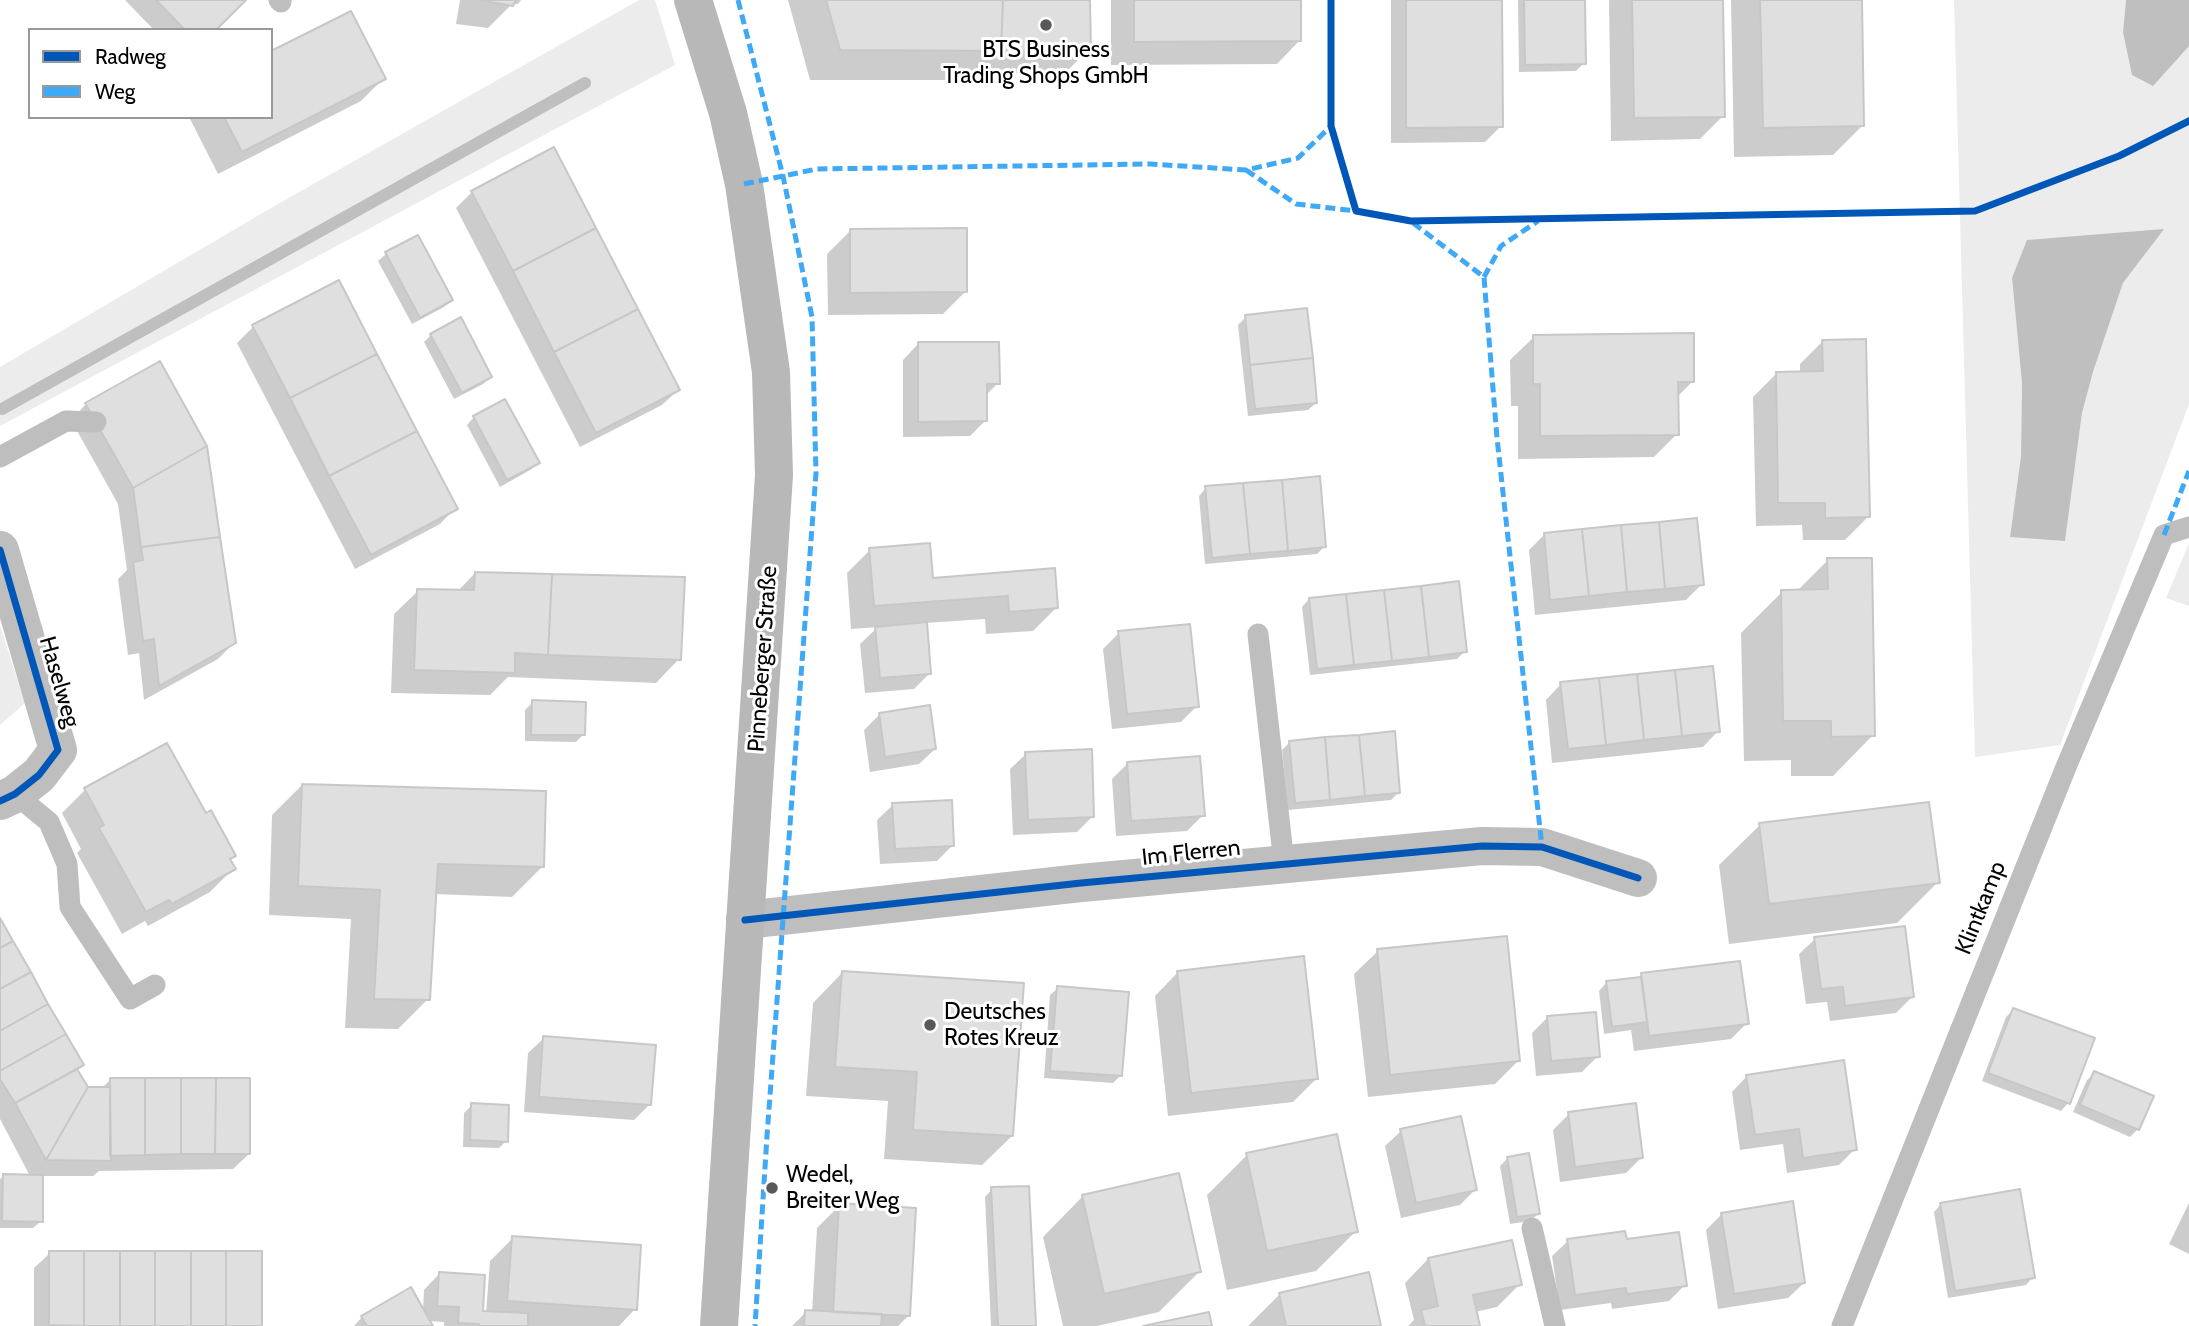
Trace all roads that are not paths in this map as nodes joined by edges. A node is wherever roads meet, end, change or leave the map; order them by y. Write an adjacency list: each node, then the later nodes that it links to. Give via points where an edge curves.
1 (693, 0): 10 (main road, Pinneberger Straße, via 728,113 744,184 771,372 774,475)
2 (96, 422): 3 (lane, via 66,421)
3 (0, 457)
4 (2189, 527): 15 (lane, Klintkamp, via 2164,535)
5 (0, 550): 7 (street, Haselweg, via 58,750 38,775)
6 (1258, 634): 8 (lane)
7 (7, 797): 11 (lane, via 48,822 67,864 70,907 130,999)
8 (1283, 863): 9 (street, Im Flerren, via 1482,846 1542,847); 10 (street, Im Flerren)
9 (1638, 878)
10 (745, 920): 13 (main road, Pinneberger Straße)
11 (155, 985)
12 (1532, 1228): 14 (lane)
13 (719, 1326)
14 (1555, 1326)
15 (1842, 1326)

